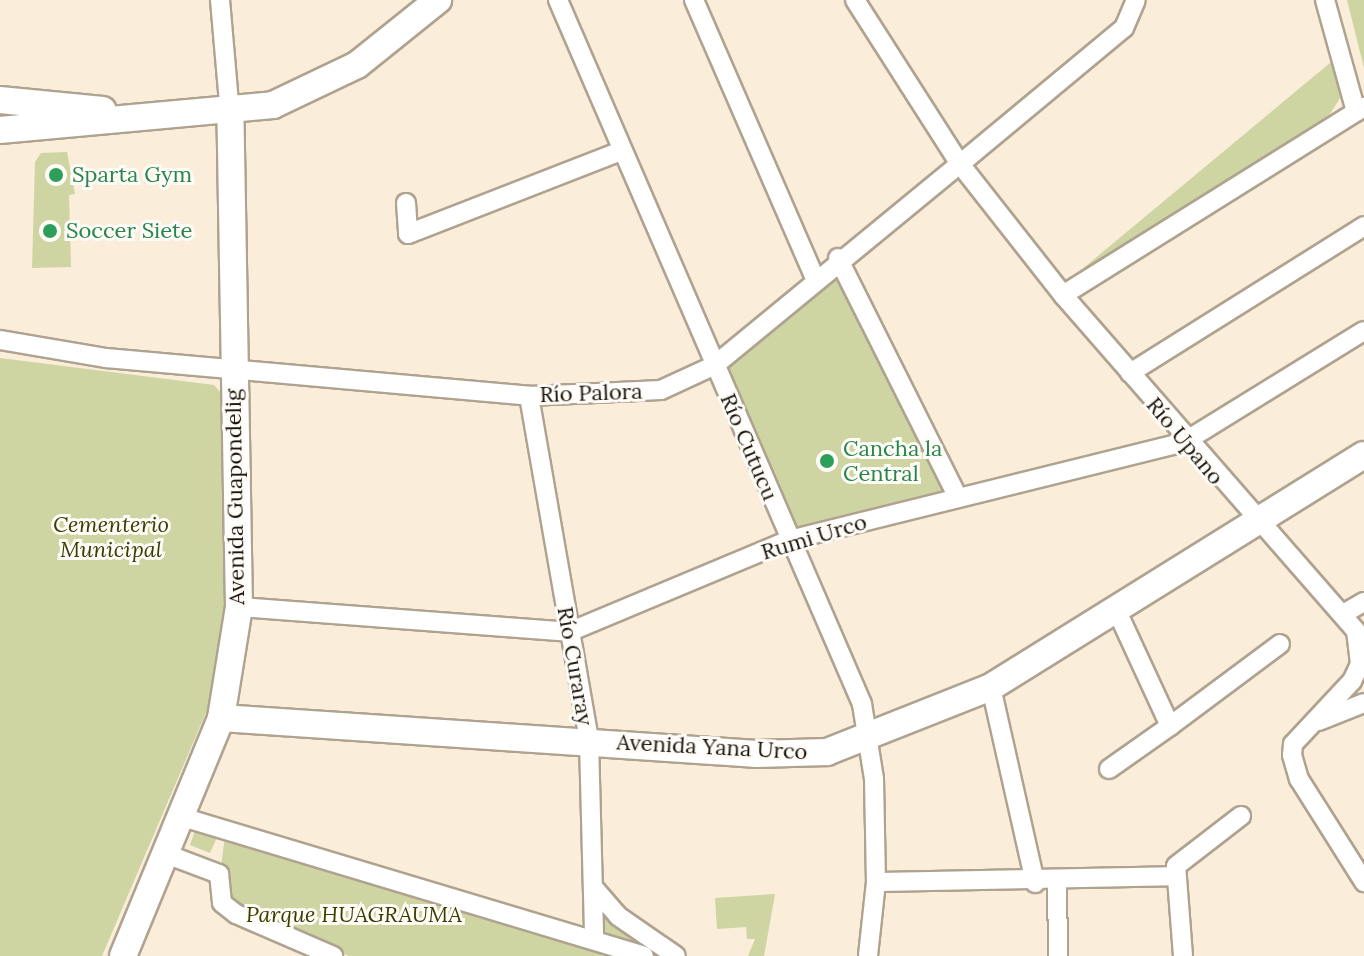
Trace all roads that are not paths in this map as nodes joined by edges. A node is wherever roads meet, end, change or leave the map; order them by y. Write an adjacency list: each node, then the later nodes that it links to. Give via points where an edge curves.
1 (220, 0): 10 (street)
2 (438, 0): 10 (street, via 332,79)
3 (558, 0): 13 (street, Río Cutucu)
4 (694, 0): 18 (street)
5 (855, 0): 14 (street, Río Upano)
6 (1136, 0): 14 (street, Río Palora, via 1124,28)
7 (1325, 0): 9 (street)
8 (0, 100): 11 (street)
9 (1360, 110): 19 (street)
10 (230, 114): 11 (street); 23 (street, Avenida Guapondelig)
11 (186, 117): 12 (street)
12 (0, 130)
13 (621, 151): 15 (street, via 408,234); 22 (street, Río Cutucu)
14 (960, 164): 17 (street, Río Palora); 19 (street, Río Upano)
15 (406, 203)
16 (1364, 226): 24 (street)
17 (838, 258): 18 (street, Río Palora); 28 (street)
18 (815, 278): 22 (street, Río Palora)
19 (1063, 295): 24 (street, Río Upano)
20 (1364, 331): 26 (street, Rumi Urco)
21 (0, 340): 23 (street, Río Palora)
22 (715, 365): 25 (street, Río Palora, via 661,390); 30 (street, Río Cutucu)
23 (233, 369): 25 (street, Río Palora); 32 (street, Avenida Guapondelig)
24 (1130, 373): 26 (street, Río Upano)
25 (529, 396): 35 (street, Río Curaray)
26 (1184, 442): 28 (street, Rumi Urco); 29 (street, Río Upano)
27 (1364, 455): 29 (street, Avenida Yana Urco)
28 (958, 498): 30 (street, Rumi Urco)
29 (1254, 521): 33 (street, Avenida Yana Urco); 34 (street, Río Upano)
30 (789, 540): 35 (street, Rumi Urco); 42 (street, Río Cutucu)
31 (1364, 602): 34 (street)
32 (239, 607): 35 (street, Rumi Urco); 39 (street, Avenida Guapondelig)
33 (1116, 609): 37 (street, Avenida Yana Urco); 41 (street)
34 (1343, 614): 40 (street, Río Upano, via 1356,631 1360,664)
35 (569, 632): 43 (street, Río Curaray)
36 (1280, 644): 41 (street)
37 (991, 687): 42 (street, Avenida Yana Urco); 54 (street)
38 (1364, 703): 40 (street)
39 (221, 718): 43 (street, Avenida Yana Urco); 46 (street, Avenida Guapondelig)
40 (1312, 724): 53 (street, Río Upano, via 1293,744 1294,767)
41 (1170, 726): 44 (street)
42 (873, 739): 43 (street, Avenida Yana Urco, via 827,752 757,754); 51 (street, Río Cutucu)
43 (589, 741): 55 (street, Río Curaray)
44 (1109, 769)
45 (1241, 816): 50 (street, via 1181,858)
46 (182, 817): 47 (street); 48 (street, Avenida Guapondelig)
47 (214, 832): 49 (street); 56 (street)
48 (166, 854): 49 (street); 57 (street, Avenida Guapondelig)
49 (201, 864): 58 (street, via 219,874 222,903 236,914)
50 (1175, 876): 52 (street); 63 (street)
51 (876, 882): 54 (street); 61 (street, Río Cutucu)
52 (1057, 882): 54 (street); 62 (street)
53 (1364, 882)
54 (1035, 883)
55 (593, 887): 56 (street, Río Curaray); 60 (street, via 618,916)
56 (594, 938): 59 (street)
57 (123, 956)
58 (333, 956)
59 (644, 956)
60 (676, 956)
61 (868, 956)
62 (1058, 956)
63 (1183, 956)

